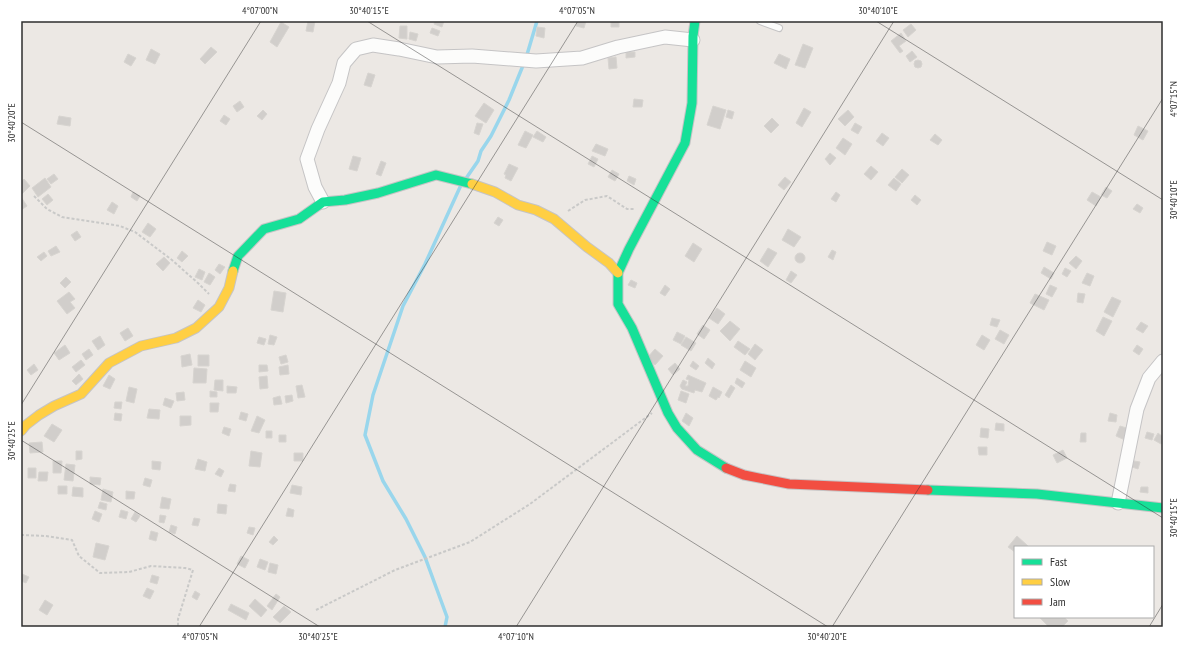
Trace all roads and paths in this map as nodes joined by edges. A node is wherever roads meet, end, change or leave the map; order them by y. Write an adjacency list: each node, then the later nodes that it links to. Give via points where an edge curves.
1 (695, 21): 4 (street)
2 (760, 21): 3 (lane)
3 (779, 28)
4 (693, 40): 6 (street, via 665,38 618,46 582,58 536,61 472,56 437,57 373,45 356,49 344,63 339,83 307,159 315,187); 7 (street, via 692,103 685,143)
5 (34, 196): 10 (path, via 47,209 62,218 120,226 135,232 172,260 209,294)
6 (323, 202): 8 (street, via 378,193 436,175 495,192 518,205); 10 (street, via 299,219 264,229 238,256)
7 (651, 209): 8 (path, via 627,209 607,196 585,200); 9 (street)
8 (554, 219): 9 (street)
9 (618, 273): 12 (street, via 618,304 632,328)
10 (223, 300): 13 (street, via 196,328 176,338 141,346 109,362 81,394 44,412)
11 (1163, 361): 14 (street, via 1149,378 1137,409)
12 (665, 404): 14 (street, via 677,428 697,450 721,466 744,475 789,484 1037,494); 17 (path, via 530,504 470,542 395,570)
13 (21, 431)
14 (1118, 503): 15 (street)
15 (1163, 508)
16 (21, 535): 18 (path, via 72,540 79,556 100,573 129,572 151,566 193,570 178,619)
17 (316, 610)
18 (178, 627)

